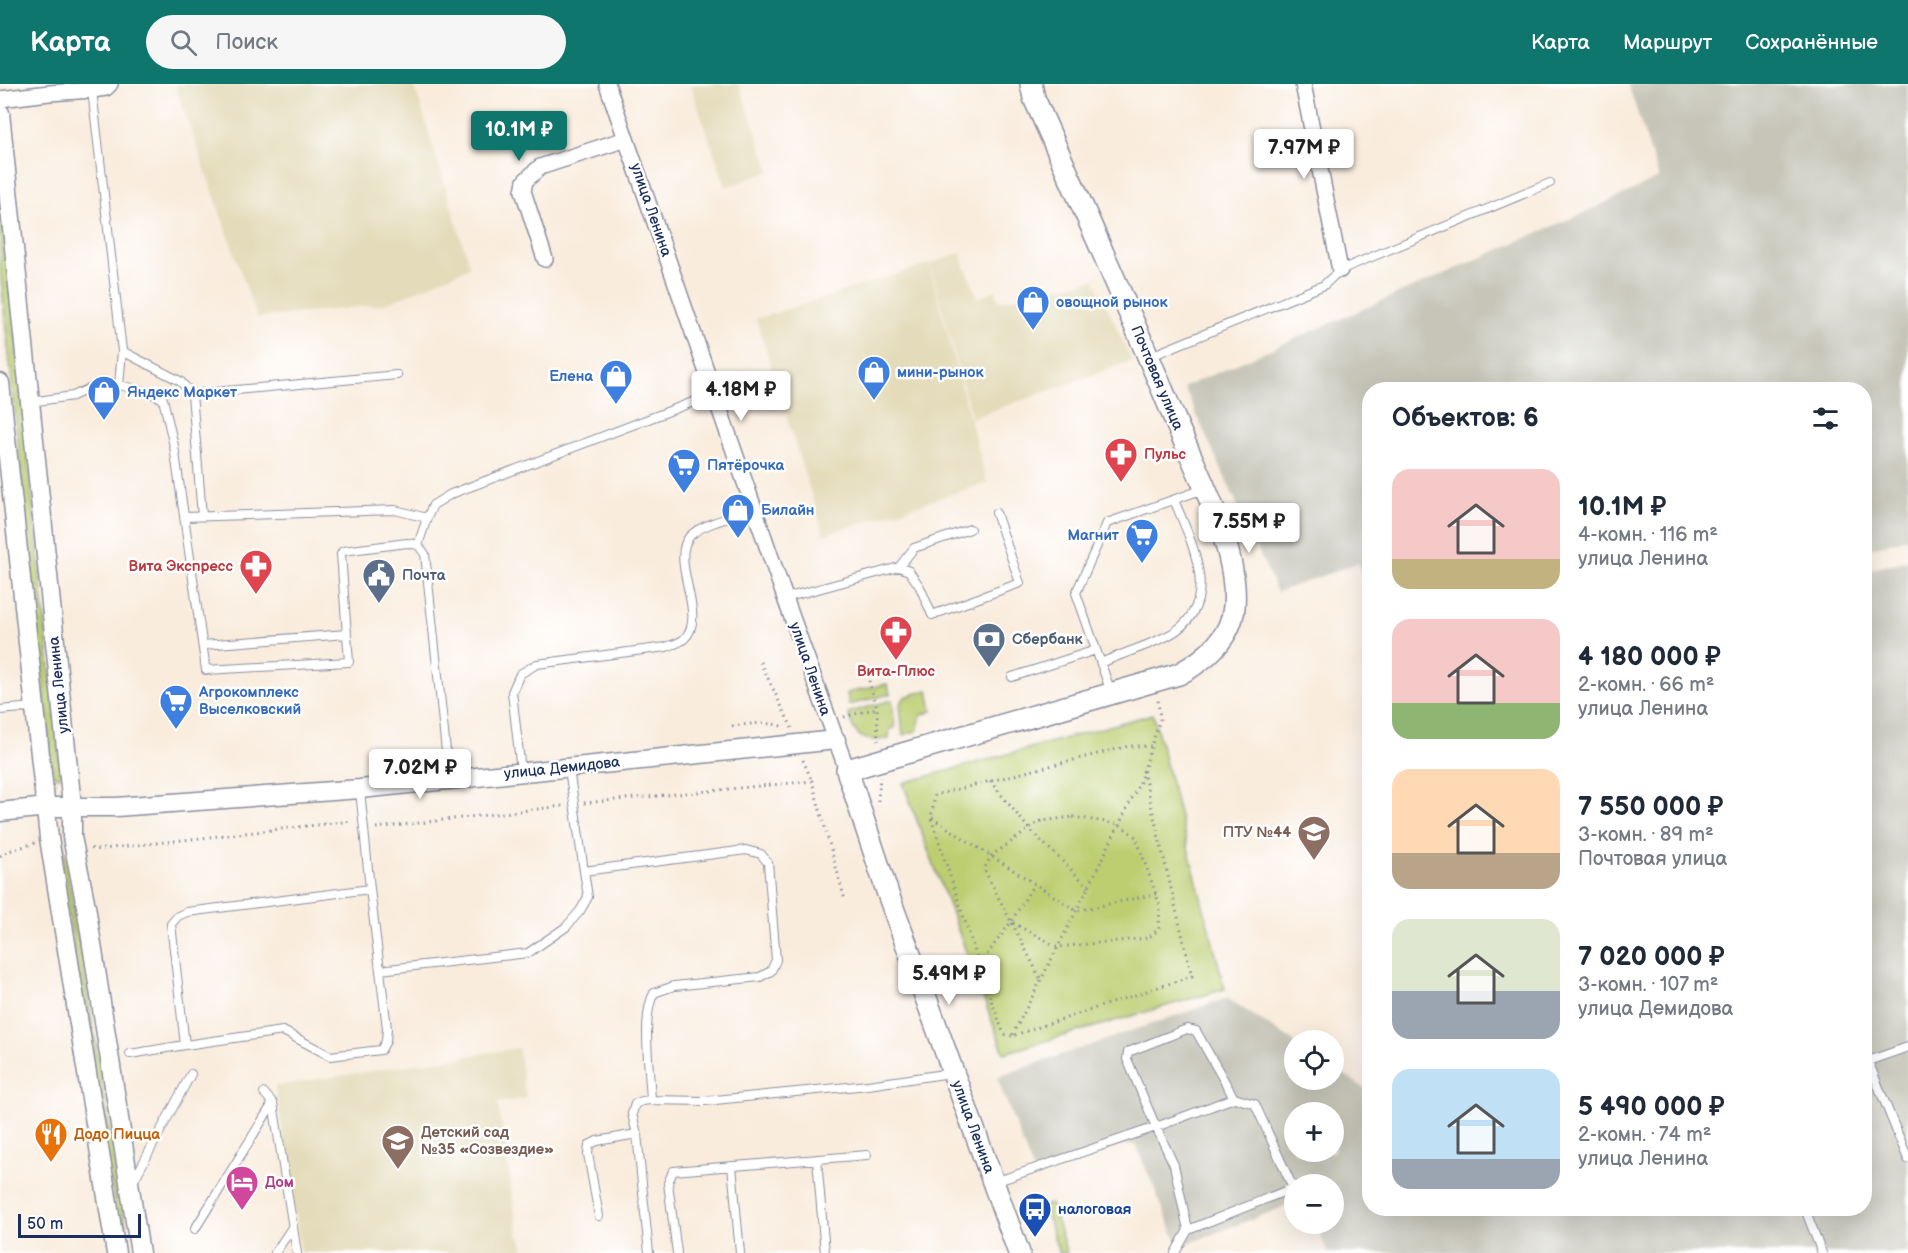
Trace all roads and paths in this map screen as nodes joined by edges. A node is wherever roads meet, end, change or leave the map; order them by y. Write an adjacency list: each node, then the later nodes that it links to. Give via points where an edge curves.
1 (110, 84): 5 (street)
2 (607, 84): 8 (street, улица Ленина)
3 (1031, 84): 13 (main road, Почтовая улица)
4 (1303, 84): 11 (street)
5 (92, 90): 6 (street); 12 (lane)
6 (0, 99)
7 (0, 113): 19 (street, улица Ленина)
8 (626, 139): 10 (street, via 540,167 525,180 523,190); 18 (street, улица Ленина)
9 (1550, 183): 11 (lane)
10 (545, 259)
11 (1340, 270): 13 (lane, via 1324,285)
12 (122, 351): 16 (lane); 17 (lane, via 180,381)
13 (1149, 357): 20 (main road, Почтовая улица)
14 (397, 375): 17 (lane)
15 (0, 383): 40 (street, улица Ленина)
16 (118, 385): 19 (lane); 24 (lane, via 163,399)
17 (192, 394): 25 (lane)
18 (714, 394): 22 (street, улица Ленина); 26 (lane, via 451,494 434,505)
19 (30, 402): 58 (street, улица Ленина)
20 (1204, 489): 21 (lane); 38 (main road, Почтовая улица, via 1232,567 1234,610 1222,640 1208,654 1179,674)
21 (1174, 500): 33 (lane, via 1107,523 1076,593); 35 (lane, via 1199,565 1197,605 1187,621 1169,634)
22 (754, 510): 30 (street, улица Ленина); 51 (lane, via 688,537 683,553 693,625 683,640 666,647 537,664 520,674 512,692)
23 (996, 513): 29 (lane, via 1020,583 932,615 909,571)
24 (185, 516): 25 (lane); 32 (lane)
25 (202, 516): 26 (lane, via 395,510)
26 (427, 518): 28 (lane)
27 (970, 529): 29 (lane, via 914,548)
28 (418, 545): 31 (lane, via 343,551); 53 (lane, via 425,554)
29 (899, 567): 30 (lane)
30 (785, 598): 43 (street, улица Ленина)
31 (347, 634): 32 (lane); 32 (lane, via 349,662 206,670)
32 (203, 645)
33 (1096, 650): 35 (lane); 37 (lane)
34 (760, 662): 45 (path)
35 (1101, 663): 39 (lane)
36 (867, 675): 41 (path)
37 (1012, 677)
38 (1155, 680): 39 (main road, Почтовая улица); 47 (path, via 1160,719)
39 (1112, 694): 48 (main road, Почтовая улица)
40 (36, 707): 42 (lane); 59 (street, улица Ленина)
41 (877, 708): 43 (path); 48 (path)
42 (0, 710)
43 (828, 720): 45 (path); 46 (street, улица Ленина)
44 (732, 726): 45 (path, via 776,724)
45 (795, 737): 46 (street, улица Демидова); 49 (street, улица Демидова); 54 (path)
46 (836, 741): 50 (street, улица Ленина)
47 (1152, 746): 52 (path); 55 (path, via 1130,746)
48 (879, 762): 50 (main road, Почтовая улица); 60 (path)
49 (568, 766): 51 (street, улица Демидова); 57 (lane)
50 (847, 770): 89 (main road, улица Ленина)
51 (521, 771): 53 (street, улица Демидова)
52 (1143, 771): 64 (path); 83 (path, via 1192,976)
53 (449, 779): 56 (street, улица Демидова)
54 (812, 781): 57 (path); 76 (path)
55 (990, 781): 62 (path, via 935,795); 66 (path)
56 (360, 789): 58 (street, улица Демидова, via 116,807); 63 (lane)
57 (575, 804): 65 (path); 71 (lane)
58 (72, 806): 59 (street, улица Демидова); 67 (street, улица Ленина)
59 (47, 807): 61 (street, улица Демидова); 68 (street, улица Ленина)
60 (877, 808)
61 (0, 812)
62 (931, 818): 70 (path); 80 (path)
63 (363, 819): 65 (lane); 67 (path, via 94,850)
64 (1119, 824): 66 (path, via 1074,817 1041,821); 73 (path); 75 (path, via 1136,837)
65 (363, 829): 74 (lane)
66 (1029, 829): 70 (path); 73 (path)
67 (72, 837): 104 (street, улица Ленина)
68 (49, 838): 69 (path); 110 (street, улица Ленина)
69 (0, 856)
70 (991, 856): 72 (path); 78 (path, via 984,869)
71 (584, 871): 81 (lane, via 588,897 580,911 566,927 528,952); 93 (lane, via 746,850 761,854 768,863 776,960 771,971 760,977 674,986 654,993 648,1004)
72 (1035, 884): 77 (path); 78 (path)
73 (1089, 887): 77 (path)
74 (369, 890): 81 (lane); 84 (lane, via 178,916 171,924)
75 (1156, 894): 77 (path); 79 (path, via 1159,929 1148,938)
76 (845, 900)
77 (1077, 911): 79 (path)
78 (1011, 922): 79 (path); 80 (path); 82 (path)
79 (1058, 947): 82 (path)
80 (979, 965): 83 (path, via 1004,1034)
81 (380, 970): 84 (lane, via 387,1028 381,1050 330,1056 283,1032)
82 (1041, 980): 83 (path)
83 (1012, 1036)
84 (185, 1046): 86 (lane)
85 (1908, 1047): 87 (lane)
86 (130, 1054)
87 (1872, 1060)
88 (1872, 1071): 101 (lane)
89 (953, 1073): 93 (lane, via 705,1101); 103 (main road, улица Ленина)
90 (191, 1074): 104 (lane)
91 (264, 1093): 94 (lane)
92 (1234, 1098): 96 (lane); 96 (lane, via 1196,1031 1187,1029 1128,1052 1126,1059); 109 (lane, via 1256,1104 1293,1188)
93 (651, 1100): 97 (lane, via 635,1104 632,1114)
94 (273, 1103): 107 (lane); 108 (lane)
95 (60, 1121): 98 (path)
96 (1156, 1127): 103 (lane); 109 (lane, via 1174,1165)
97 (637, 1134): 105 (lane, via 589,1145); 114 (lane)
98 (54, 1144)
99 (867, 1155): 100 (lane)
100 (817, 1159): 102 (lane); 117 (lane)
101 (1908, 1159)
102 (732, 1166): 115 (lane, via 674,1171 668,1183); 116 (lane)
103 (993, 1182): 118 (main road, улица Ленина)
104 (130, 1189): 111 (street, улица Ленина)
105 (599, 1216)
106 (1808, 1216): 120 (lane)
107 (293, 1226): 112 (lane); 113 (lane)
108 (195, 1229)
109 (1188, 1230): 119 (lane)
110 (117, 1253)
111 (140, 1253)
112 (275, 1253)
113 (297, 1253)
114 (648, 1253)
115 (677, 1253)
116 (740, 1253)
117 (825, 1253)
118 (1019, 1253)
119 (1175, 1253)
120 (1822, 1253)

